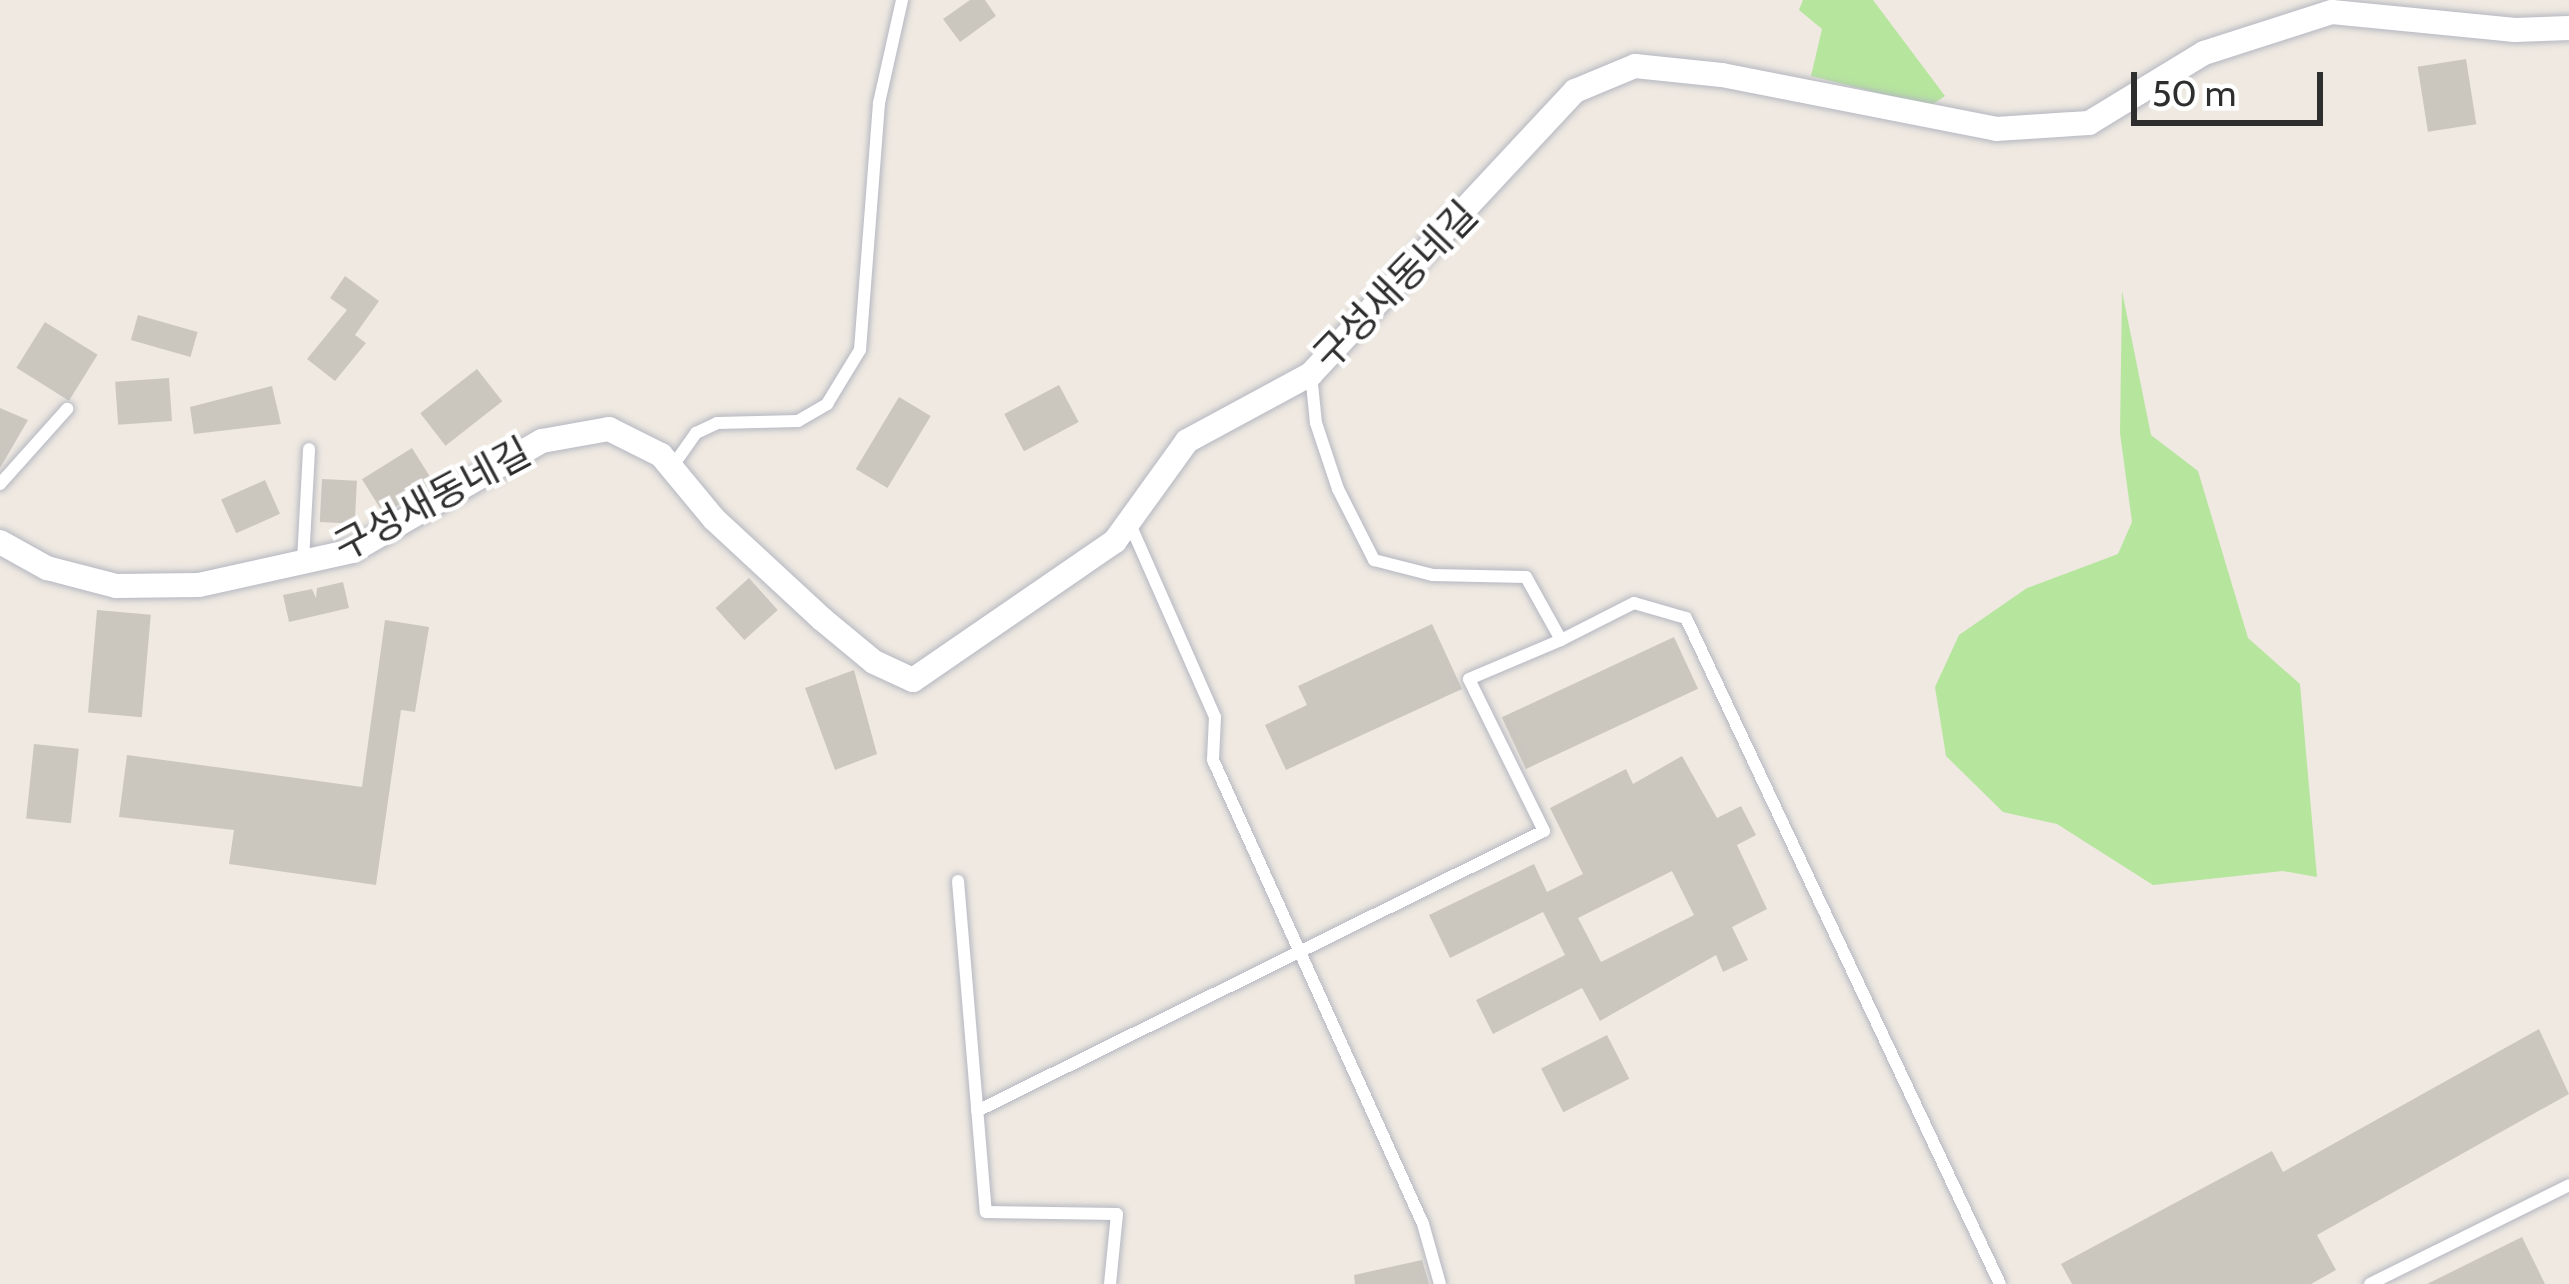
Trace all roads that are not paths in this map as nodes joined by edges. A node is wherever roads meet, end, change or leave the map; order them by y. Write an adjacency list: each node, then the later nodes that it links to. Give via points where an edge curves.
1 (902, 0): 6 (lane, via 879,104 860,350 827,404 798,421 717,423 696,433)
2 (2569, 28): 3 (street, 구성새동네길, via 2332,12 2204,53 2089,123 1996,129 1722,75 1635,66 1574,91)
3 (1311, 374): 8 (street, 구성새동네길, via 1187,441); 11 (lane, via 1337,489 1374,560 1433,575 1526,577)
4 (67, 410): 7 (lane)
5 (309, 449): 10 (lane, 구성새동네길)
6 (671, 467): 8 (street, 구성새동네길, via 822,619 874,662 913,680 1066,581); 10 (street, 구성새동네길, via 609,429 559,436 352,551)
7 (0, 484)
8 (1129, 521): 13 (lane, via 1215,717 1213,760)
9 (5, 551): 10 (street, 구성새동네길, via 116,586 199,585)
10 (303, 562)
11 (1561, 640): 13 (lane, via 1469,679 1544,831); 18 (lane, via 1634,603 1686,618)
12 (958, 881): 14 (lane)
13 (1301, 955): 14 (lane); 17 (lane, via 1423,1224)
14 (977, 1111): 16 (lane, via 986,1212 1117,1214)
15 (2569, 1185): 19 (lane)
16 (1110, 1284)
17 (1440, 1284)
18 (2000, 1284)
19 (2370, 1284)

